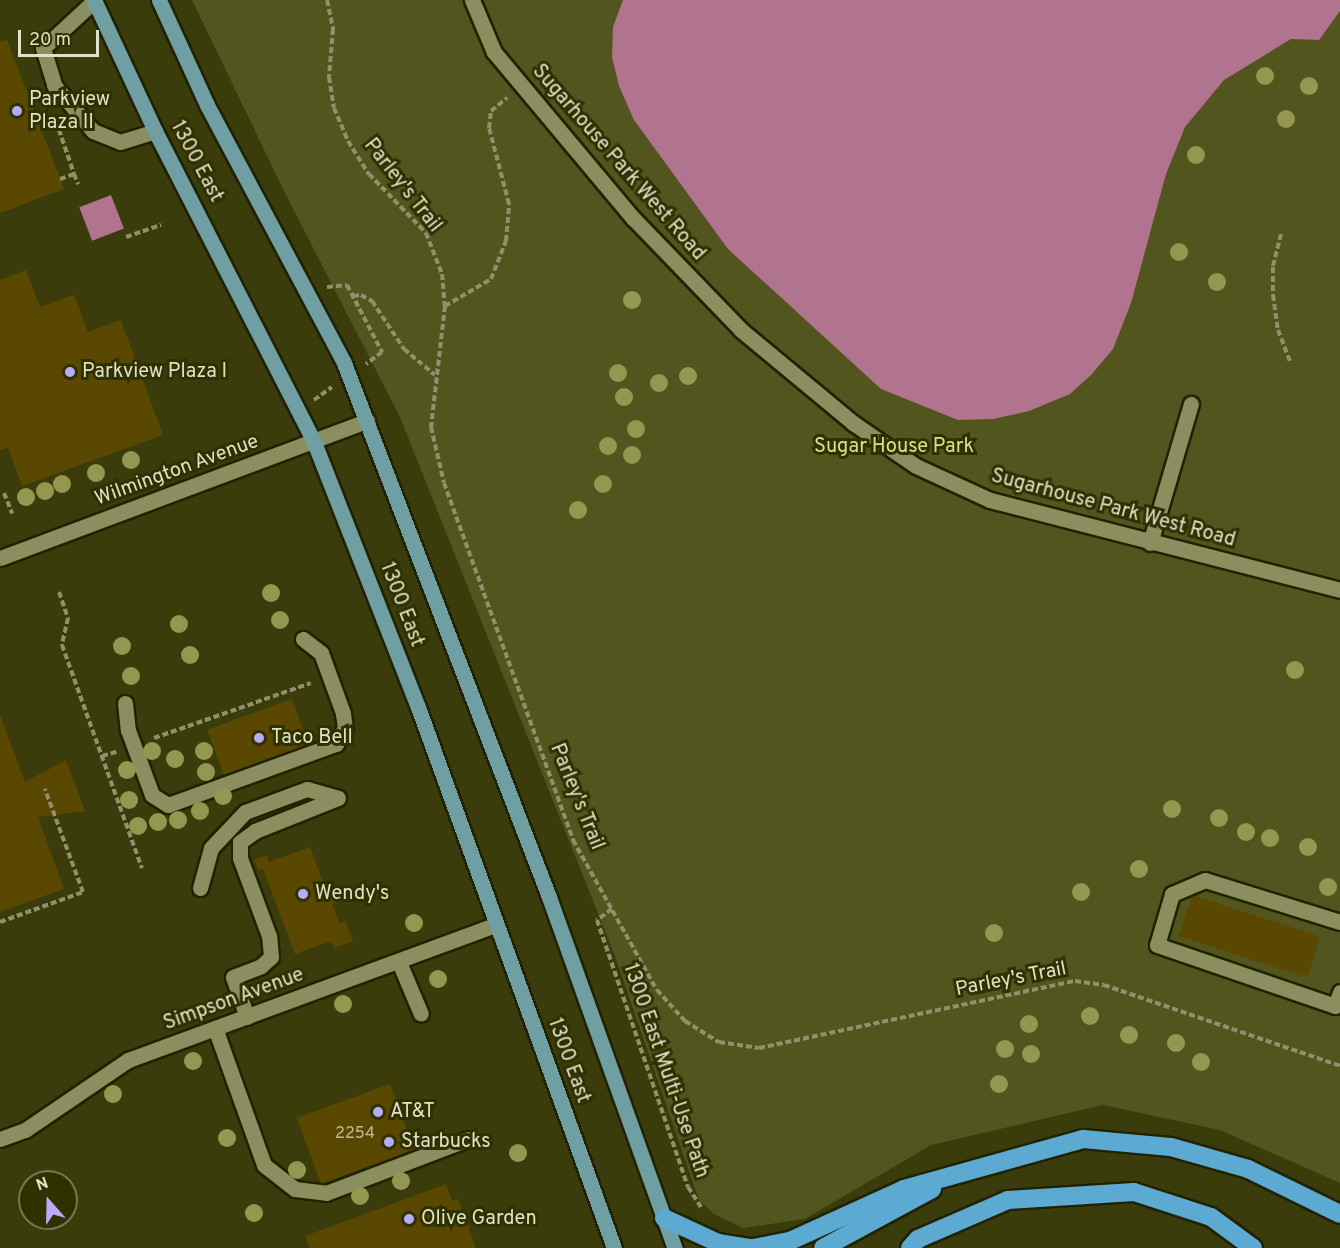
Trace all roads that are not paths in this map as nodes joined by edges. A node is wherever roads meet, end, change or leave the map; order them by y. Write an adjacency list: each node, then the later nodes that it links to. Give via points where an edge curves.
1 (95, 0): 4 (main road, 1300 East); 4 (street, via 43,48 54,85 93,130 120,142)
2 (159, 0): 6 (main road, 1300 East, via 207,105 344,363)
3 (472, 0): 8 (street, Sugarhouse Park West Road, via 494,52 633,218 741,330 853,423 916,466 990,500)
4 (155, 131): 7 (main road, 1300 East)
5 (1191, 404): 8 (street)
6 (367, 421): 7 (street, Wilmington Avenue); 25 (main road, 1300 East, via 549,897)
7 (314, 442): 9 (street, Wilmington Avenue); 15 (main road, 1300 East, via 418,707)
8 (1150, 543): 10 (street, Sugarhouse Park West Road)
9 (0, 558)
10 (1340, 590)
11 (303, 639): 12 (street, via 321,653 345,728 336,744 258,773 168,805 152,795 128,730)
12 (125, 703)
13 (201, 888): 19 (street, via 211,848 245,812 308,789 338,798 255,831 240,842 240,858 269,936 271,957 261,966 233,977)
14 (1340, 922): 17 (street, via 1204,880 1172,894 1157,945 1335,1006)
15 (495, 925): 16 (street, Simpson Avenue); 26 (main road, 1300 East)
16 (399, 962): 18 (street); 19 (street, Simpson Avenue)
17 (1340, 992)
18 (421, 1014)
19 (247, 1017): 20 (street, Simpson Avenue)
20 (215, 1028): 21 (street, via 264,1166 295,1189 326,1193); 22 (street, Simpson Avenue, via 128,1060 25,1130)
21 (468, 1138)
22 (0, 1139)
23 (963, 1173): 24 (highway, via 1083,1138 1171,1147 1248,1169); 28 (highway, via 904,1189 790,1241); 29 (highway)
24 (1340, 1214)
25 (664, 1218): 27 (main road, 1300 East); 28 (highway, via 718,1243)
26 (614, 1248)
27 (675, 1248)
28 (752, 1248)
29 (823, 1248)
30 (910, 1248): 31 (highway, via 918,1239 1008,1200 1134,1192 1211,1217)
31 (1253, 1248)

